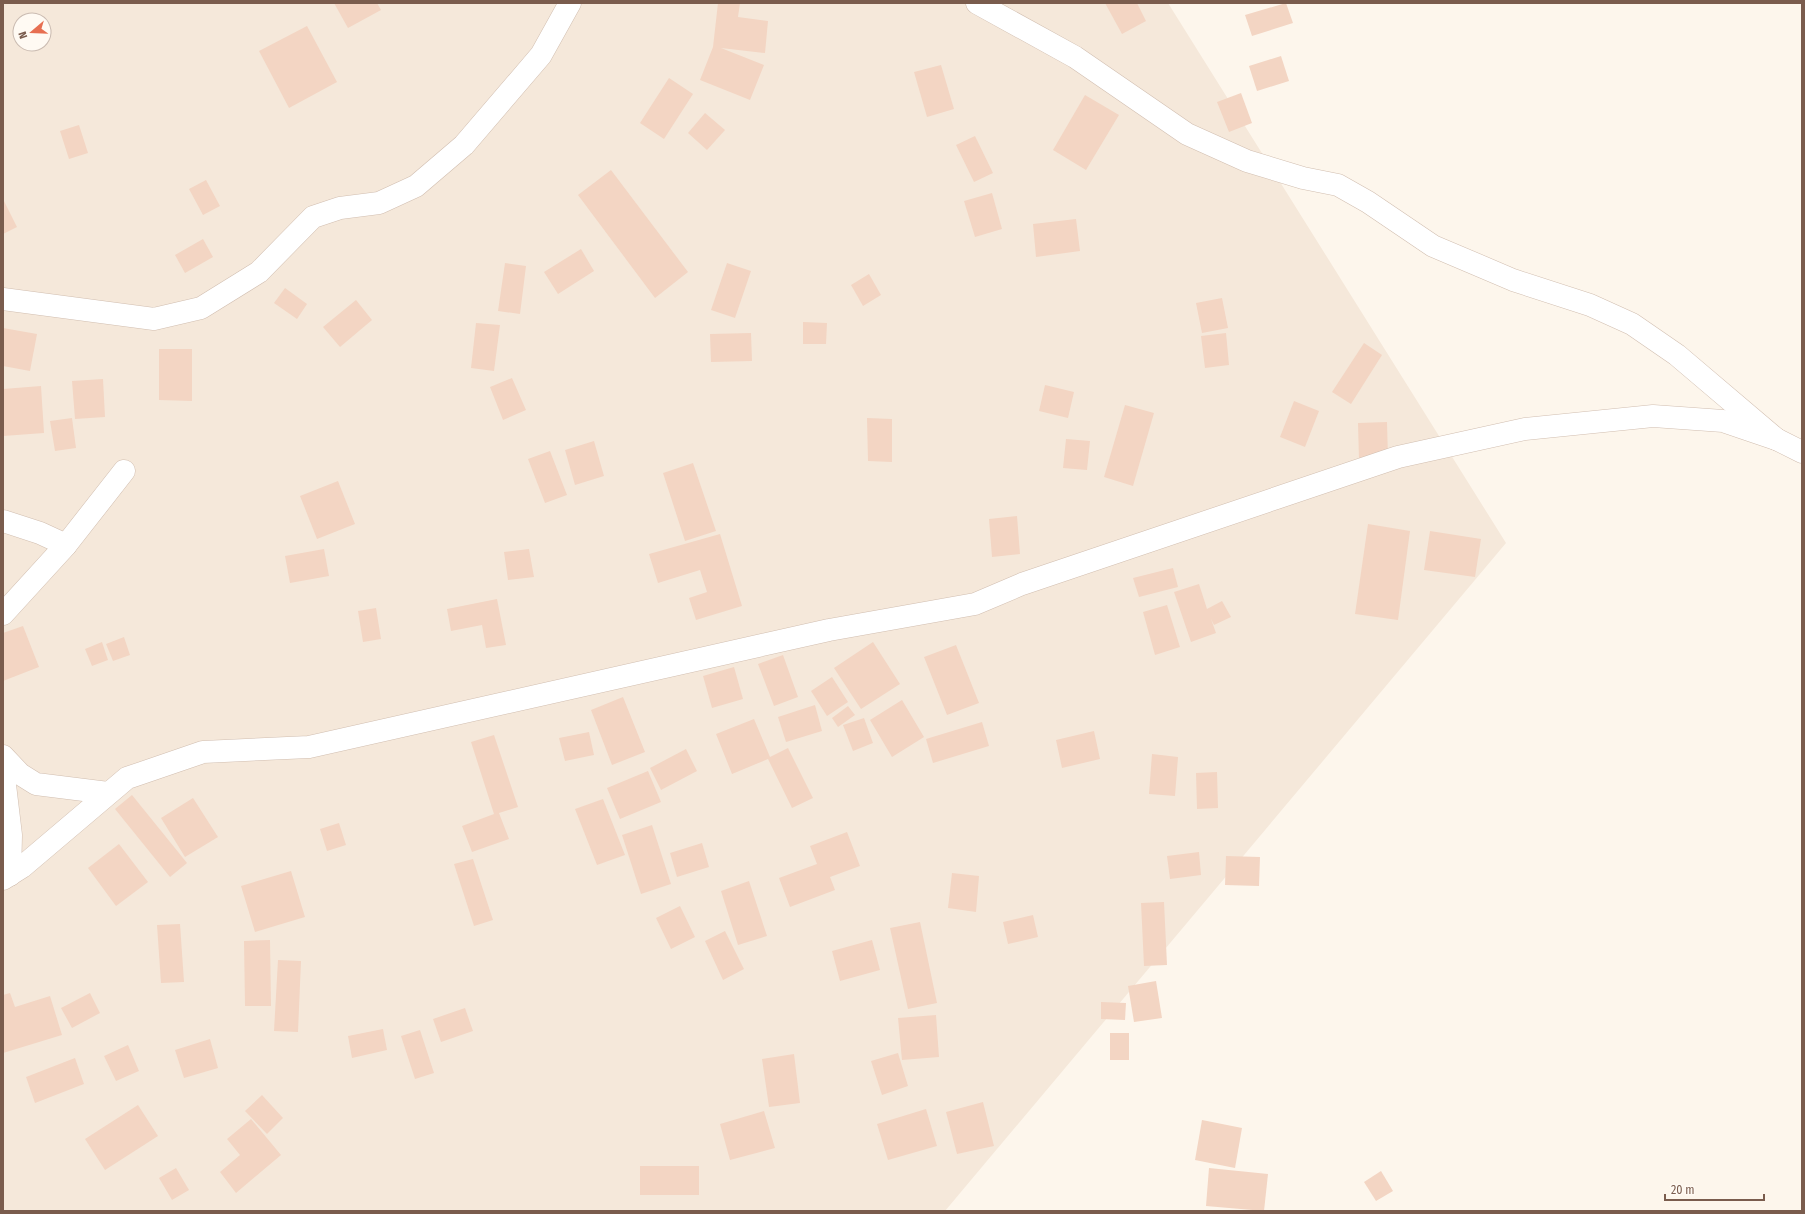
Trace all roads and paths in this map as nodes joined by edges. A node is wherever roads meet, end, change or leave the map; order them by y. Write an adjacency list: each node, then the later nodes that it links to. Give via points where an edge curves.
1 (570, 3): 3 (street, via 541,56 464,145 416,186 379,203 340,208 313,217 259,272 201,308 154,319)
2 (977, 3): 4 (street, via 1075,57 1187,134 1247,160 1303,178 1338,185 1433,246 1513,280 1590,305 1632,324 1677,355)
3 (3, 299)
4 (1776, 439): 5 (street); 12 (street, via 1723,421 1653,416 1525,429 1398,457 1022,584 975,604 829,630 309,747 203,752 127,778)
5 (1802, 452)
6 (124, 471): 8 (street)
7 (3, 521): 8 (street)
8 (66, 545): 9 (street)
9 (3, 614)
10 (3, 756): 12 (street, via 20,774 36,784)
11 (3, 768): 13 (street, via 11,835)
12 (108, 793): 13 (street, via 22,867)
13 (6, 877)

